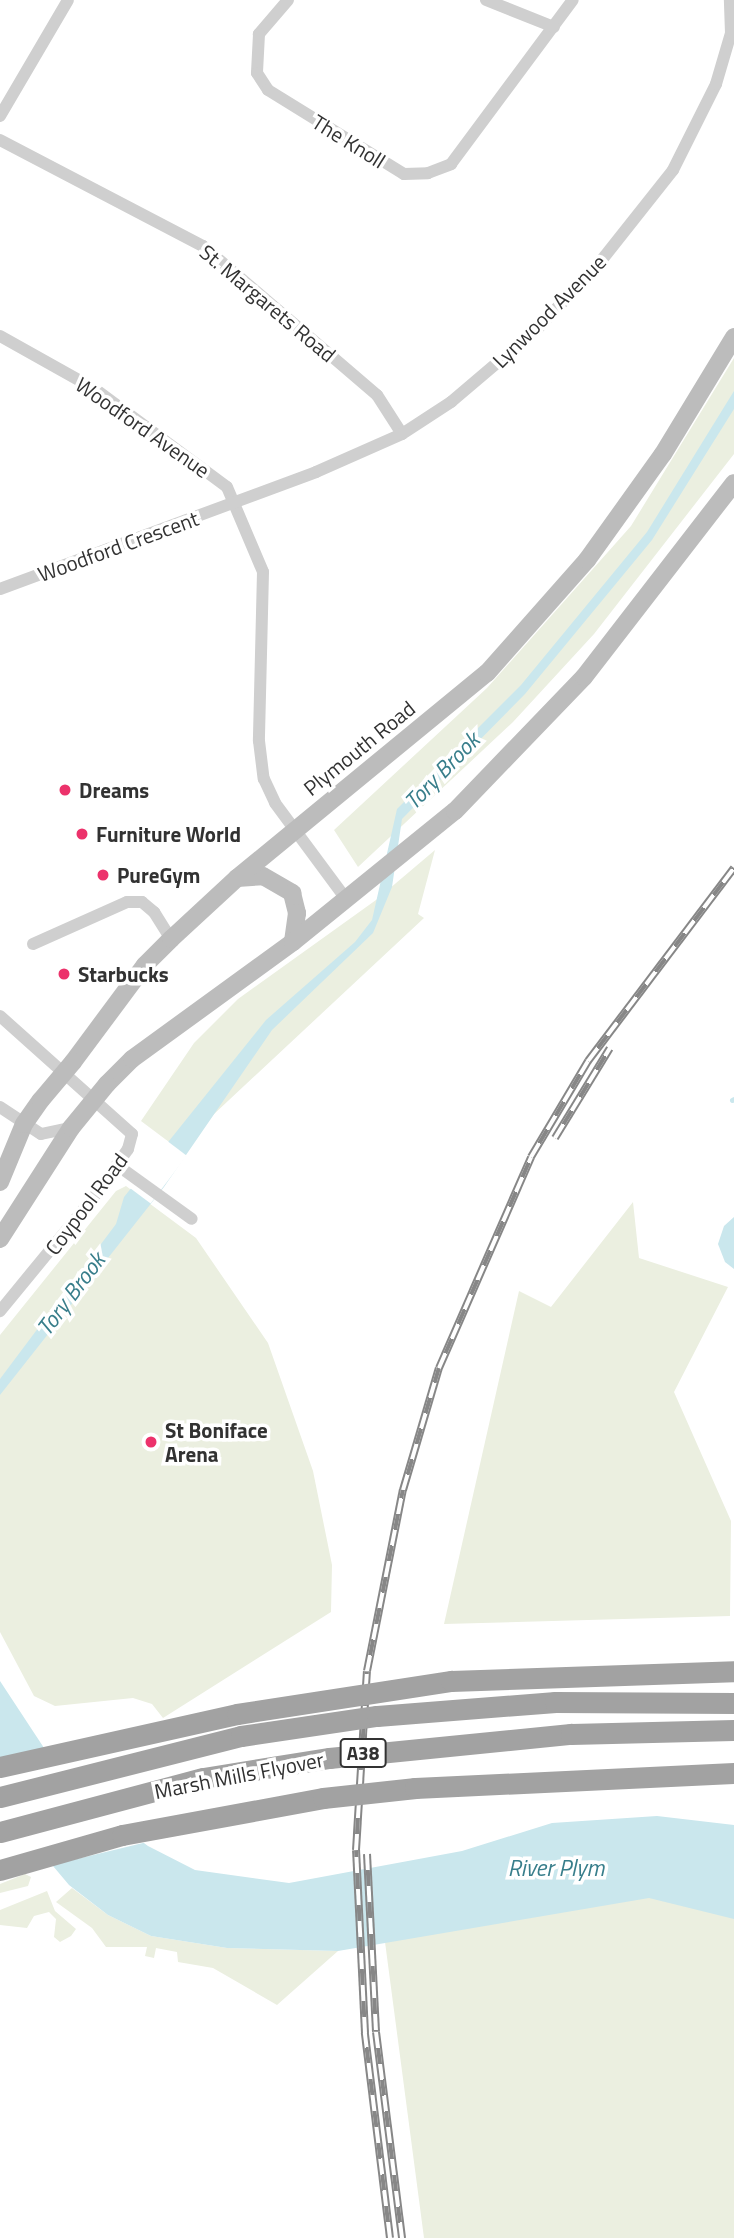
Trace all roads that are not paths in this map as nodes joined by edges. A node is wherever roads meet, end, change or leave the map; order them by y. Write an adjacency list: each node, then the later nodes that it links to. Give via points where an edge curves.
1 (68, 0): 7 (street)
2 (288, 0): 6 (street, The Knoll, via 259,34 257,72 268,90 404,174 428,173 451,163)
3 (486, 0): 6 (street)
4 (573, 0): 6 (street, The Knoll)
5 (730, 0): 11 (street, Lynwood Avenue, via 729,46 712,96 673,170 634,222 538,328 451,402)
6 (554, 27)
7 (0, 116)
8 (0, 140): 11 (street, St. Margarets Road, via 202,246 377,395)
9 (0, 336): 13 (street, Woodford Avenue, via 95,389 158,432 227,487)
10 (734, 337): 15 (main road, Plymouth Road, via 663,454 587,560 487,673)
11 (402, 434): 13 (street, Lynwood Avenue)
12 (734, 483): 17 (main road, via 584,677 455,811)
13 (237, 504): 14 (street, Woodford Crescent); 15 (street, Woodford Avenue, via 263,572 259,741 264,779)
14 (0, 589)
15 (294, 831): 16 (main road, Plymouth Road); 17 (street, Woodford Avenue)
16 (237, 878): 18 (main road, Plymouth Road); 19 (main road, via 263,876 292,893 297,913)
17 (346, 899): 19 (main road)
18 (171, 939): 20 (street, via 154,912 142,902 127,902); 23 (main road, Plymouth Road, bridge, via 145,965)
19 (293, 942): 24 (main road, bridge, via 201,1005 107,1084)
20 (33, 944)
21 (0, 1016): 25 (street, Coypool Road, via 132,1134)
22 (0, 1107): 23 (street)
23 (24, 1124): 24 (street, via 41,1134); 26 (main road, Plymouth Road)
24 (71, 1128): 28 (main road)
25 (117, 1165): 27 (street); 29 (street, Coypool Road)
26 (0, 1182)
27 (192, 1219)
28 (0, 1240)
29 (0, 1311)
30 (734, 1671): 33 (highway, bridge, via 451,1681 237,1714)
31 (734, 1703): 35 (highway, Marsh Mills Flyover / A38, bridge, via 555,1702 377,1716 241,1736)
32 (734, 1730): 36 (highway, Marsh Mills Flyover / A38, bridge, via 571,1734 329,1758 203,1779)
33 (0, 1768)
34 (734, 1773): 37 (highway, A38, bridge, via 415,1788 323,1798 122,1835)
35 (0, 1797)
36 (0, 1832)
37 (0, 1870)

